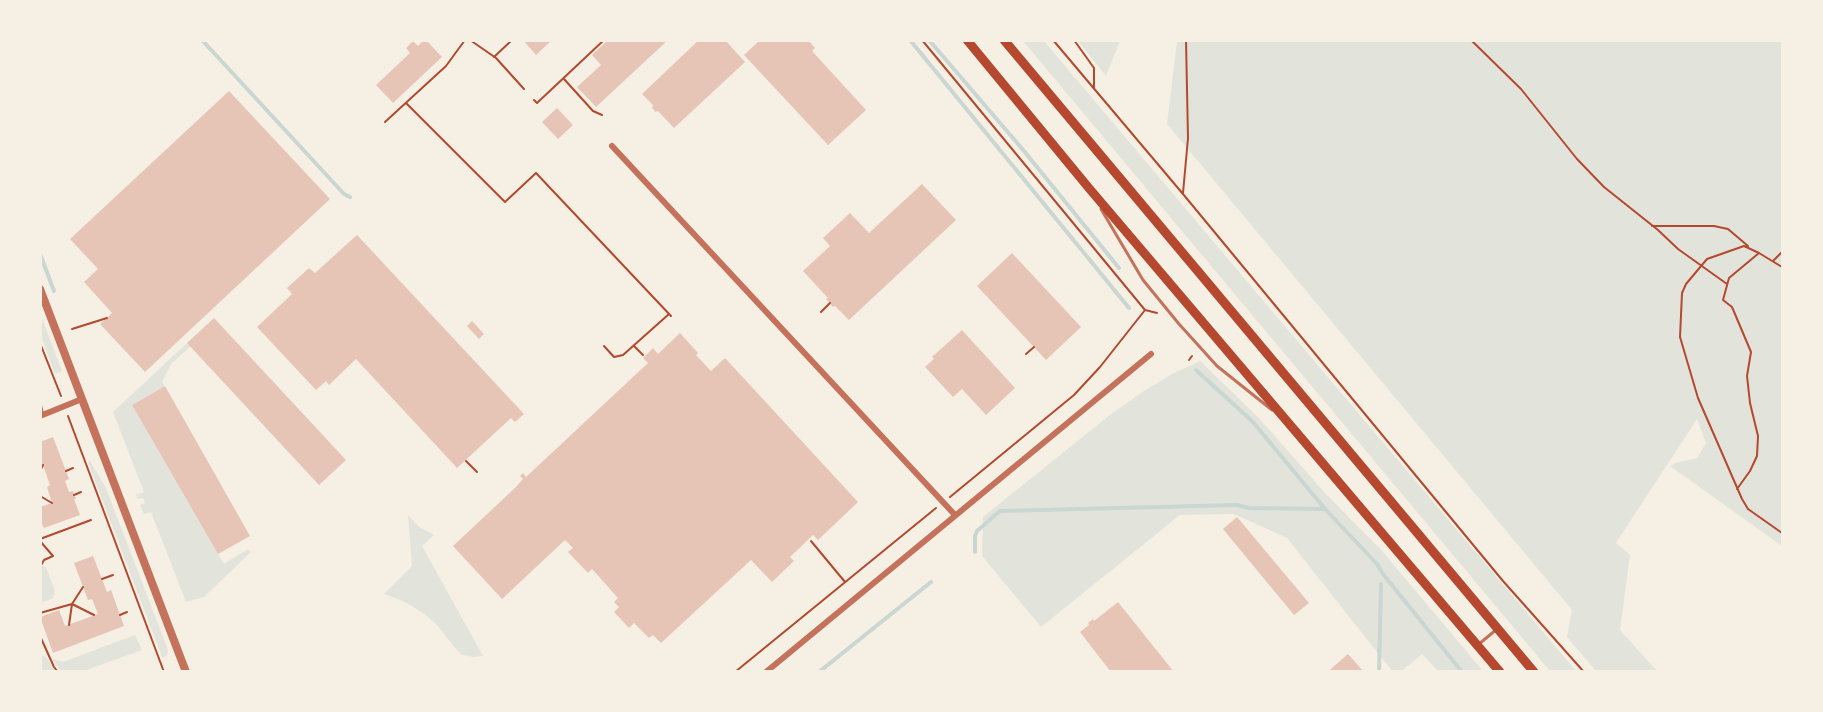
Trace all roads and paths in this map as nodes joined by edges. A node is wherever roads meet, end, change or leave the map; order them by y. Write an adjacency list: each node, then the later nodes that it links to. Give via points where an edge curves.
1 (465, 40): 17 (path, via 450,63)
2 (470, 40): 12 (path)
3 (512, 40): 12 (path)
4 (604, 40): 13 (path)
5 (922, 40): 33 (path)
6 (967, 40): 21 (highway)
7 (1004, 40): 80 (highway)
8 (1053, 40): 15 (path)
9 (1074, 40): 15 (path, via 1094,68)
10 (1186, 40): 22 (path, via 1188,138)
11 (1471, 40): 23 (path, via 1521,89 1604,187)
12 (494, 57): 14 (path)
13 (564, 79): 16 (path, via 537,103); 18 (path, via 593,111)
14 (524, 89)
15 (1094, 89): 22 (path)
16 (534, 100)
17 (406, 103): 19 (path); 40 (path, via 505,202 536,173 670,315)
18 (602, 115)
19 (385, 122)
20 (612, 146): 62 (street)
21 (1088, 187): 51 (highway); 51 (lane, via 1143,280 1179,324 1217,366)
22 (1183, 194): 91 (path)
23 (1652, 226): 24 (path, via 1728,229); 28 (path)
24 (1752, 250): 26 (path); 28 (path, via 1744,246 1721,253)
25 (1782, 252): 27 (path)
26 (1759, 253): 27 (path); 30 (path)
27 (1773, 261): 29 (path)
28 (1701, 266): 30 (path); 58 (path, via 1682,293 1680,337 1698,398)
29 (1782, 267)
30 (1727, 284): 58 (path, via 1723,300 1732,307 1750,352 1750,403 1758,436 1757,456)
31 (40, 289): 47 (street)
32 (830, 303): 34 (path)
33 (1145, 310): 35 (path); 62 (path, via 1074,395)
34 (820, 312)
35 (1157, 313)
36 (107, 318): 37 (path)
37 (72, 328)
38 (40, 343): 49 (path)
39 (604, 346): 40 (path, via 614,357)
40 (634, 346): 44 (path)
41 (1034, 347): 42 (path)
42 (1026, 354)
43 (1151, 354): 64 (street)
44 (643, 355)
45 (1192, 356): 46 (path)
46 (1189, 360)
47 (82, 399): 49 (street); 86 (street)
48 (40, 403): 50 (lane)
49 (64, 406): 50 (street); 85 (path)
50 (42, 415)
51 (1293, 426): 83 (highway)
52 (467, 460): 57 (path)
53 (43, 465): 55 (path)
54 (73, 468): 56 (path)
55 (40, 471)
56 (66, 471)
57 (477, 472)
58 (1737, 489): 66 (path, via 1748,509)
59 (81, 492): 60 (path)
60 (74, 495)
61 (40, 496): 63 (path)
62 (944, 502): 64 (street); 72 (path)
63 (52, 503)
64 (955, 515): 88 (street)
65 (91, 520): 67 (path)
66 (1782, 533)
67 (40, 540): 69 (path, via 53,556)
68 (811, 541): 72 (path)
69 (40, 567)
70 (113, 575): 71 (path)
71 (102, 579)
72 (845, 582): 87 (path)
73 (83, 587): 74 (path)
74 (72, 604): 76 (path); 77 (path); 79 (path)
75 (127, 612): 78 (path)
76 (40, 613)
77 (94, 615)
78 (120, 615)
79 (69, 625)
80 (1498, 628): 83 (lane); 90 (highway)
81 (40, 636): 82 (path)
82 (41, 640): 84 (path)
83 (1478, 645): 89 (highway)
84 (58, 672)
85 (164, 672)
86 (186, 672)
87 (735, 672)
88 (766, 672)
89 (1500, 672)
90 (1534, 672)
91 (1584, 672)

